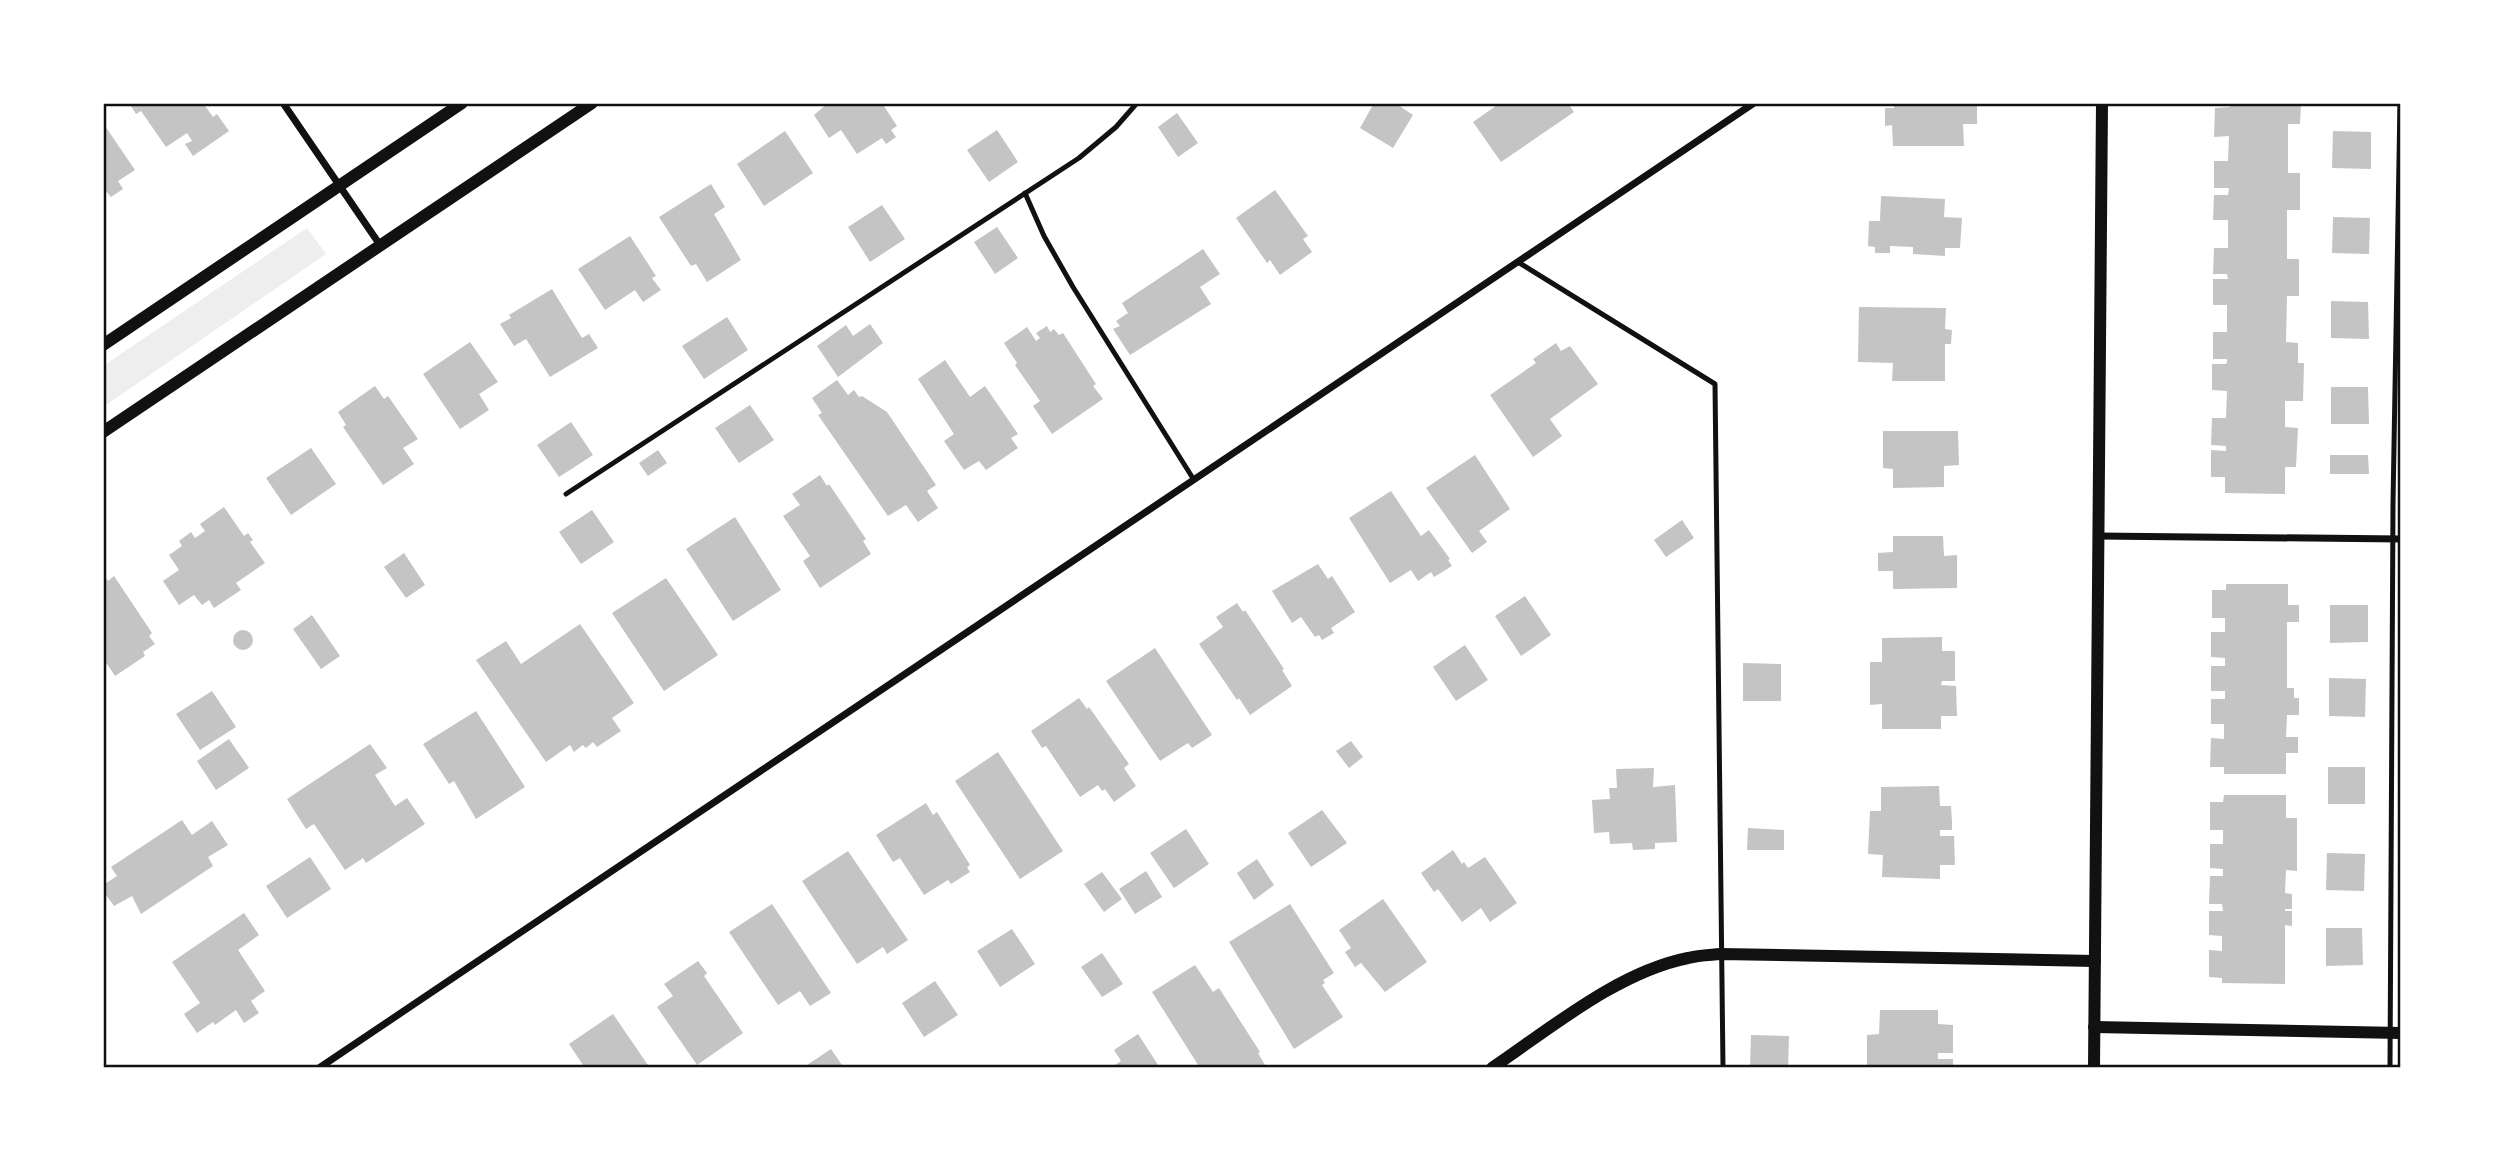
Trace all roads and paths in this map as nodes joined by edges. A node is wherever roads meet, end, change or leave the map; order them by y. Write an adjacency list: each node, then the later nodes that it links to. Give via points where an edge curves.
1 (283, 103): 8 (street)
2 (462, 103): 8 (street)
3 (592, 103): 10 (street)
4 (1137, 103): 9 (lane, via 1079,158)
5 (1754, 103): 11 (street)
6 (2102, 103): 17 (street)
7 (2400, 103): 12 (lane)
8 (338, 186): 10 (street); 13 (street)
9 (1025, 193): 15 (lane, via 1073,287); 16 (lane)
10 (380, 245): 14 (street)
11 (1518, 262): 15 (street); 21 (lane, via 1715,384)
12 (2398, 296): 18 (lane)
13 (103, 345)
14 (103, 432)
15 (1194, 480): 25 (street)
16 (566, 494)
17 (2098, 536): 18 (street); 22 (street)
18 (2397, 539): 19 (lane)
19 (2392, 785): 20 (lane); 24 (lane)
20 (2401, 785)
21 (1720, 954): 22 (street); 26 (street, via 1687,958 1610,989); 27 (lane)
22 (2095, 961): 23 (street)
23 (2094, 1027): 24 (street); 28 (street)
24 (2396, 1033): 29 (lane)
25 (319, 1068)
26 (1492, 1068)
27 (1723, 1068)
28 (2094, 1068)
29 (2390, 1068)

